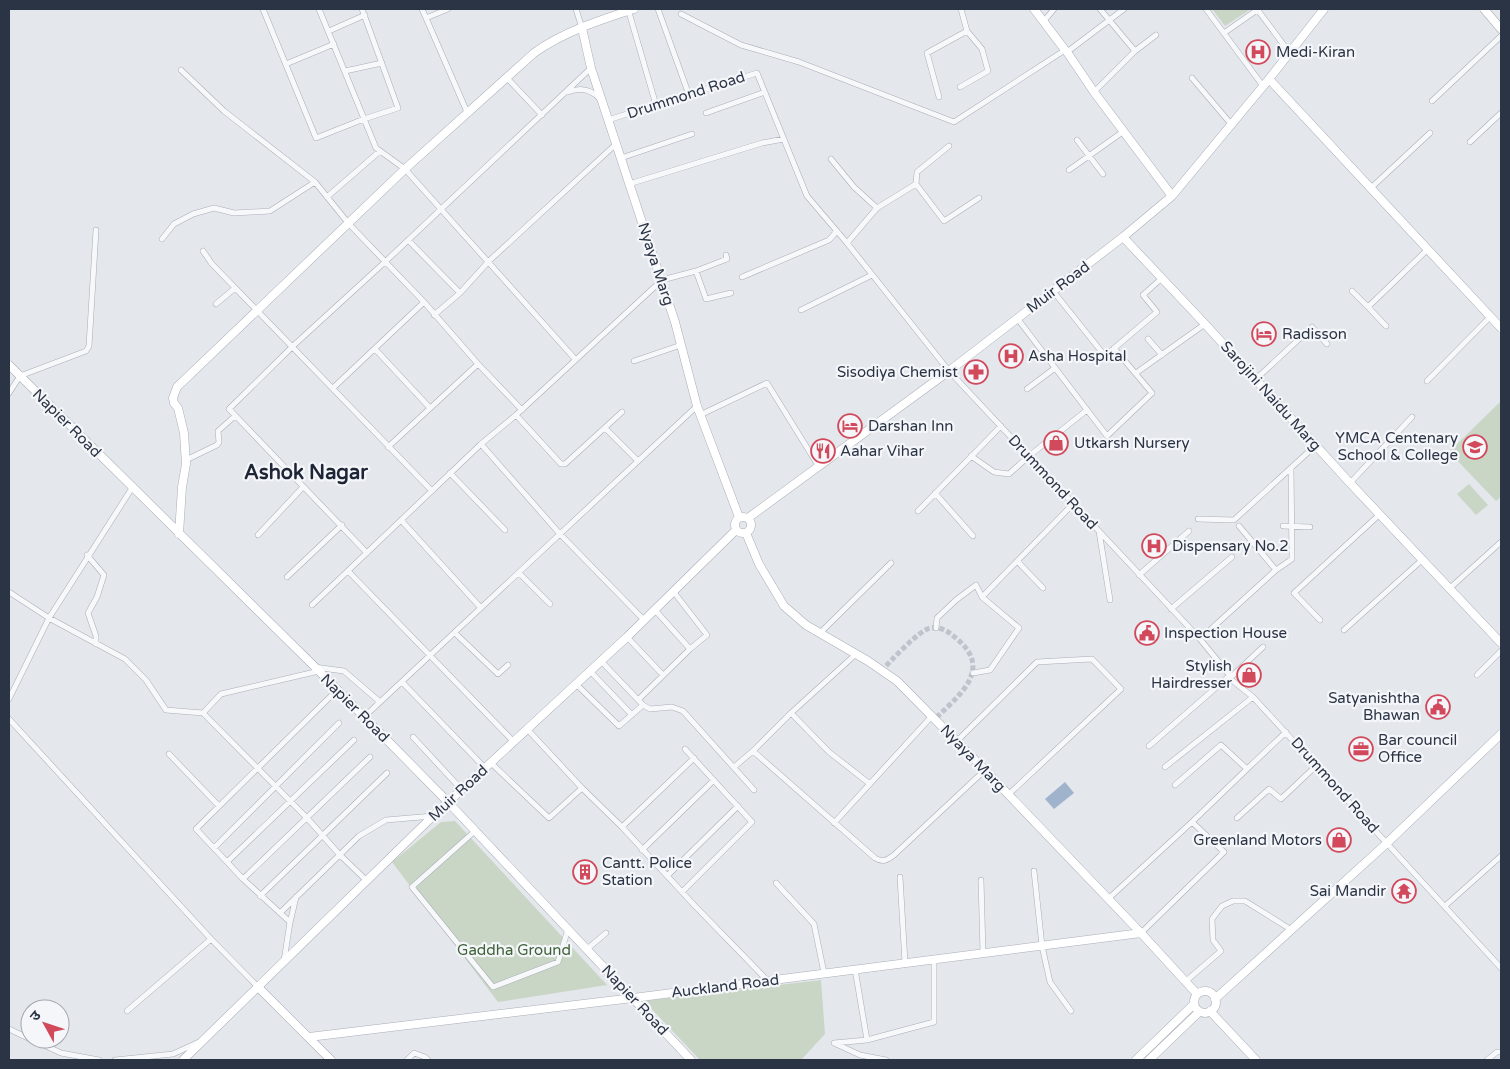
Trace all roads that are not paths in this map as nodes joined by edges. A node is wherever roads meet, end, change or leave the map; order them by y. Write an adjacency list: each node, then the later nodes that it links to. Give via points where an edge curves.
1 (263, 9): 35 (street)
2 (319, 9): 25 (street)
3 (362, 9): 19 (street)
4 (422, 9): 20 (street)
5 (448, 9): 20 (street)
6 (576, 9): 23 (street, Nyaya Marg)
7 (630, 9): 23 (street); 51 (street)
8 (658, 9): 47 (street)
9 (961, 9): 26 (street)
10 (1034, 9): 22 (street)
11 (1054, 9): 22 (street)
12 (1100, 9): 21 (street)
13 (1124, 9): 21 (street)
14 (1206, 9): 27 (street)
15 (1257, 9): 27 (street); 33 (street)
16 (1484, 9): 24 (street)
17 (1321, 10): 33 (street, Muir Road)
18 (681, 14): 31 (street, via 741,45 799,62 954,122)
19 (365, 15): 25 (street); 34 (street)
20 (426, 18): 52 (street)
21 (1110, 19): 31 (street); 32 (street)
22 (1044, 21): 31 (street)
23 (582, 28): 36 (street, Nyaya Marg); 39 (street, via 545,44)
24 (1501, 28)
25 (328, 31): 30 (street)
26 (967, 31): 43 (street, via 982,49 988,71); 48 (street, via 926,53)
27 (1224, 33): 42 (street)
28 (1156, 34): 32 (street)
29 (1501, 36): 49 (street)
30 (334, 44): 35 (street); 38 (street)
31 (1066, 51): 45 (street)
32 (1135, 51): 45 (street)
33 (1289, 52): 41 (street, Muir Road)
34 (382, 63): 38 (street); 56 (street, via 398,108)
35 (286, 64): 56 (street, via 316,138)
36 (591, 68): 46 (street); 50 (street, Nyaya Marg)
37 (181, 70): 74 (street, via 224,111)
38 (345, 71): 56 (street)
39 (507, 78): 52 (street); 55 (street)
40 (1192, 78): 58 (street)
41 (1269, 79): 42 (street, Muir Road); 77 (street)
42 (1263, 86): 58 (street, Muir Road)
43 (960, 87)
44 (765, 92): 47 (street, Drummond Road, via 757,73); 53 (street); 62 (street, Drummond Road)
45 (1094, 92): 59 (street)
46 (565, 93): 50 (street, via 585,89); 55 (street)
47 (689, 95): 51 (street, Drummond Road)
48 (939, 97)
49 (1432, 101)
50 (602, 102): 57 (street, Nyaya Marg)
51 (656, 105): 57 (street, Drummond Road)
52 (467, 112): 71 (street)
53 (706, 113)
54 (1501, 113): 64 (street)
55 (542, 115): 82 (street)
56 (364, 119): 67 (street, via 376,148)
57 (608, 120): 65 (street, Nyaya Marg)
58 (1231, 124): 78 (street, Muir Road)
59 (1124, 131): 68 (street); 78 (street)
60 (1430, 133): 77 (street)
61 (692, 134): 69 (street)
62 (784, 139): 75 (street); 85 (street, Drummond Road, via 807,196)
63 (1077, 140): 68 (street)
64 (1470, 142)
65 (616, 144): 69 (street, Nyaya Marg); 94 (street)
66 (949, 146): 76 (street, via 917,172)
67 (380, 150): 71 (street); 79 (street)
68 (1088, 156): 72 (street); 73 (street)
69 (621, 158): 75 (street, Nyaya Marg)
70 (832, 159): 81 (street, via 854,187)
71 (405, 169): 82 (street); 83 (street)
72 (1068, 170)
73 (1103, 174)
74 (315, 182): 79 (street); 87 (street, via 270,211 234,213 214,208 193,214 174,224)
75 (630, 184): 99 (street, Nyaya Marg)
76 (916, 184): 80 (street, via 944,221); 81 (street)
77 (1372, 188): 90 (street)
78 (1172, 196): 86 (street, Muir Road)
79 (327, 198): 83 (street)
80 (980, 198)
81 (877, 208): 89 (street)
82 (440, 209): 88 (street); 94 (street)
83 (349, 224): 93 (street); 108 (street)
84 (96, 230): 130 (street, via 89,346 86,351)
85 (837, 231): 89 (street, Drummond Road); 97 (street, via 829,240)
86 (1123, 237): 98 (street, Sarojini Naidu Marg); 101 (street, Muir Road)
87 (162, 239)
88 (408, 240): 93 (street); 103 (street)
89 (847, 243): 96 (street, Drummond Road)
90 (1428, 250): 107 (street); 111 (street)
91 (203, 251): 100 (street)
92 (726, 255): 95 (street, via 727,259)
93 (386, 261): 105 (street); 119 (street)
94 (489, 261): 103 (street); 123 (street)
95 (696, 271): 99 (street); 104 (street, via 706,299)
96 (872, 275): 109 (street); 128 (street, Drummond Road)
97 (742, 277)
98 (1162, 278): 113 (street, Sarojini Naidu Marg); 120 (street, via 1143,295 1157,312)
99 (662, 280): 118 (street, Nyaya Marg); 123 (street)
100 (235, 288): 106 (street); 108 (street)
101 (1053, 291): 112 (street, Muir Road); 120 (street, via 1104,356)
102 (1352, 291): 107 (street)
103 (460, 293): 110 (street)
104 (731, 293)
105 (424, 302): 110 (street); 121 (street)
106 (216, 304)
107 (1368, 307): 114 (street)
108 (256, 310): 119 (street); 152 (street, via 177,387 173,398 184,433)
109 (801, 310)
110 (434, 315): 125 (street)
111 (1490, 316): 115 (street); 132 (street)
112 (1017, 318): 127 (street); 128 (street, Muir Road)
113 (1205, 324): 122 (street); 131 (street, Sarojini Naidu Marg)
114 (1386, 326)
115 (1501, 328)
116 (1148, 339): 122 (street)
117 (1327, 344): 131 (street, via 1312,327)
118 (681, 345): 124 (street); 136 (street, Nyaya Marg)
119 (293, 346): 133 (street); 143 (street, via 228,409)
120 (1114, 348): 129 (street)
121 (375, 349): 133 (street); 137 (street)
122 (1162, 355): 129 (street)
123 (575, 359): 138 (street)
124 (634, 361)
125 (478, 364): 137 (street); 138 (street)
126 (9, 365): 130 (street, Napier Road)
127 (1055, 368): 134 (street); 139 (street)
128 (948, 370): 145 (street, Drummond Road); 154 (street, Muir Road)
129 (1136, 373): 139 (street, via 1152,393 1107,436)
130 (20, 376): 135 (street); 159 (street, Napier Road)
131 (1256, 379): 148 (street, Sarojini Naidu Marg)
132 (1427, 382)
133 (334, 388): 149 (street)
134 (1027, 389)
135 (9, 393)
136 (697, 406): 142 (street, Nyaya Marg); 153 (street)
137 (430, 408): 149 (street)
138 (522, 410): 141 (street)
139 (1087, 410): 151 (street)
140 (622, 412): 146 (street)
141 (516, 415): 146 (street, via 561,464 565,464); 147 (street)
142 (700, 415): 154 (street, via 767,383); 165 (street, Nyaya Marg)
143 (235, 416): 152 (street, via 218,431 217,445); 158 (street)
144 (1412, 417): 157 (street)
145 (1000, 426): 150 (street); 151 (street, Drummond Road)
146 (605, 428): 153 (street)
147 (481, 444): 156 (street); 181 (street)
148 (1316, 445): 155 (street); 157 (street, Sarojini Naidu Marg)
149 (388, 446): 160 (street)
150 (972, 456): 151 (street, via 994,472 1009,474); 161 (street)
151 (1029, 456): 162 (street, Drummond Road)
152 (186, 460): 179 (street)
153 (638, 461): 181 (street)
154 (818, 467): 166 (street, Muir Road)
155 (1291, 468): 167 (street, via 1234,520); 172 (street)
156 (450, 473): 160 (street); 174 (street)
157 (1350, 483): 164 (street, Sarojini Naidu Marg)
158 (303, 487): 169 (street); 180 (street)
159 (132, 488): 179 (street, Napier Road); 185 (street)
160 (432, 491): 168 (street)
161 (935, 494): 163 (street); 182 (street)
162 (1073, 504): 176 (street, Drummond Road); 188 (street)
163 (918, 511)
164 (1380, 514): 187 (street, Sarojini Naidu Marg); 208 (street, via 1294,593)
165 (739, 518): 166 (street); 175 (street, via 734,524)
166 (748, 518): 178 (street, via 751,527)
167 (1198, 519)
168 (401, 520): 184 (street); 203 (street)
169 (342, 525): 184 (street); 194 (street)
170 (1239, 526): 190 (street)
171 (1283, 526): 172 (street)
172 (1292, 526): 173 (street); 190 (street, via 1292,559)
173 (1310, 527)
174 (505, 530)
175 (736, 530): 178 (street); 197 (street, Muir Road)
176 (1098, 531): 193 (street, Drummond Road); 200 (street)
177 (1189, 531): 193 (street)
178 (746, 533): 212 (street, Nyaya Marg, via 759,564 784,606)
179 (179, 534): 224 (street, Napier Road)
180 (258, 534)
181 (560, 534): 192 (street); 207 (street)
182 (973, 536)
183 (1501, 542): 196 (street)
184 (367, 553): 191 (street)
185 (88, 555): 206 (street); 216 (street, via 104,576 88,613)
186 (1232, 557): 204 (street)
187 (1423, 559): 196 (street, Sarojini Naidu Marg); 210 (street)
188 (1017, 561): 195 (street); 199 (street)
189 (891, 563): 212 (street)
190 (1276, 570): 214 (street)
191 (348, 571): 202 (street); 221 (street)
192 (519, 573): 201 (street); 203 (street)
193 (1139, 575): 204 (street, Drummond Road)
194 (287, 577)
195 (1044, 588)
196 (1450, 588): 215 (street, Sarojini Naidu Marg)
197 (673, 591): 205 (street, Muir Road); 218 (street, via 707,635)
198 (9, 592): 206 (street)
199 (982, 597): 209 (street, via 976,585 937,618); 226 (street, via 1019,628 990,670)
200 (1110, 600)
201 (550, 604)
202 (312, 605)
203 (481, 608): 211 (street)
204 (1171, 609): 214 (street, Drummond Road)
205 (655, 610): 207 (street, Muir Road); 218 (street)
206 (49, 618): 216 (street); 234 (street)
207 (644, 620): 213 (street, Muir Road)
208 (1320, 620)
209 (936, 628)
210 (1344, 630)
211 (454, 633): 221 (street); 223 (street, via 498,674)
212 (820, 633): 220 (street, Nyaya Marg)
213 (626, 638): 222 (street, Muir Road); 227 (street)
214 (1200, 640): 229 (street, Drummond Road)
215 (1501, 643)
216 (96, 644): 238 (street, via 125,659 146,680 166,710)
217 (1263, 647): 229 (street)
218 (690, 649): 227 (street)
219 (1501, 651): 228 (street)
220 (856, 654): 239 (street); 241 (street, Nyaya Marg, via 897,681)
221 (431, 656): 230 (street); 251 (street)
222 (601, 661): 225 (street, Muir Road); 235 (street)
223 (508, 665)
224 (316, 669): 232 (street, Napier Road); 236 (street, via 344,671); 238 (street, via 221,694)
225 (590, 671): 231 (street, Muir Road); 240 (street)
226 (973, 673)
227 (663, 675): 235 (street)
228 (1477, 675)
229 (1229, 677): 233 (street, Drummond Road); 252 (street)
230 (402, 682): 236 (street); 258 (street)
231 (576, 684): 240 (street, via 619,726); 245 (street, Muir Road)
232 (336, 690): 242 (street, Napier Road); 262 (street)
233 (1253, 697): 246 (street, Drummond Road); 261 (street)
234 (9, 699)
235 (638, 700): 237 (street)
236 (380, 702): 242 (street)
237 (643, 705): 240 (street); 260 (street, via 683,711)
238 (203, 713): 262 (street)
239 (791, 714): 254 (street); 267 (street, via 828,752)
240 (632, 715)
241 (932, 716): 250 (street, Nyaya Marg); 267 (street)
242 (364, 717): 275 (street, Napier Road)
243 (9, 719): 310 (street)
244 (339, 724): 269 (street)
245 (528, 730): 251 (street, Muir Road); 270 (street)
246 (1286, 732): 259 (street, Drummond Road); 263 (street)
247 (1501, 734): 286 (street)
248 (413, 737): 271 (street)
249 (354, 740): 274 (street)
250 (957, 741): 264 (street, Nyaya Marg); 273 (street, via 1037,662 1092,659 1121,689)
251 (514, 742): 258 (street, Muir Road)
252 (1149, 746)
253 (685, 749): 257 (street)
254 (753, 751): 260 (street); 282 (street)
255 (169, 754): 276 (street)
256 (370, 757): 279 (street)
257 (694, 758): 266 (street); 283 (street)
258 (488, 765): 270 (street, via 549,818); 271 (street, Muir Road)
259 (1317, 765): 280 (street, via 1282,799 1269,789); 286 (street, Drummond Road)
260 (734, 767): 272 (street)
261 (1165, 767)
262 (257, 769): 269 (street); 276 (street)
263 (1247, 769): 268 (street, via 1221,745); 281 (street)
264 (985, 770): 273 (street, Nyaya Marg); 282 (street, via 886,861 875,858)
265 (387, 773): 285 (street)
266 (714, 780): 277 (street); 288 (street)
267 (870, 784): 282 (street)
268 (1174, 785)
269 (275, 787): 274 (street); 287 (street)
270 (582, 788): 283 (street)
271 (462, 790): 275 (street, Muir Road)
272 (754, 790)
273 (1008, 795): 302 (street, Nyaya Marg)
274 (290, 802): 279 (street); 291 (street)
275 (448, 802): 278 (street, Muir Road); 284 (street, Napier Road)
276 (220, 806): 287 (street, via 196,829)
277 (738, 806): 293 (street); 299 (street, via 752,822)
278 (433, 816): 289 (street, via 386,820); 297 (street, Muir Road)
279 (307, 818): 285 (street); 295 (street)
280 (1237, 818)
281 (1192, 822): 302 (street); 309 (street, via 1224,852)
282 (834, 824)
283 (622, 826): 288 (street)
284 (476, 831): 306 (street, Napier Road); 306 (street, via 412,887 493,987 558,962)
285 (321, 835): 289 (street); 300 (street)
286 (1387, 843): 303 (street, Drummond Road); 307 (street)
287 (214, 848): 291 (street)
288 (642, 850): 293 (street)
289 (339, 854): 297 (street); 301 (street)
290 (1501, 856): 303 (street)
291 (227, 862): 295 (street)
292 (1034, 871): 311 (street)
293 (667, 876): 299 (street)
294 (900, 877): 315 (street)
295 (243, 879): 300 (street)
296 (981, 880): 313 (street)
297 (367, 881): 316 (street, Muir Road)
298 (776, 883): 319 (street, via 814,924)
299 (682, 892): 320 (street)
300 (260, 896): 304 (street)
301 (296, 897): 304 (street); 305 (street)
302 (1108, 899): 309 (street, Nyaya Marg)
303 (1445, 906): 317 (street, Drummond Road)
304 (280, 913): 305 (street)
305 (290, 923): 316 (street)
306 (568, 929): 312 (street, Napier Road)
307 (1290, 929): 321 (street, via 1245,901 1233,901 1222,906 1212,919 1213,940 1221,951); 325 (street)
308 (606, 933): 312 (street)
309 (1141, 933): 311 (street, Auckland Road); 321 (street, Nyaya Marg)
310 (211, 939): 322 (street); 327 (street)
311 (1042, 946): 313 (street, Auckland Road); 328 (street, via 1050,982)
312 (587, 949): 324 (street, Napier Road)
313 (983, 953): 314 (street, Auckland Road)
314 (934, 959): 315 (street, Auckland Road); 333 (street, via 934,1022)
315 (905, 963): 318 (street, Auckland Road)
316 (284, 964): 322 (street, Muir Road)
317 (1501, 968)
318 (855, 969): 319 (street, Auckland Road); 333 (street)
319 (824, 973): 320 (street, Auckland Road)
320 (768, 980): 324 (street, Auckland Road)
321 (1186, 981): 323 (street, Nyaya Marg)
322 (258, 988): 331 (street); 332 (street, Muir Road)
323 (1197, 994): 325 (street, via 1205,991); 326 (street)
324 (633, 998): 331 (street, Auckland Road); 343 (street, Napier Road)
325 (1215, 998): 329 (street)
326 (1194, 1004): 330 (street); 346 (street)
327 (128, 1011)
328 (1071, 1011)
329 (1210, 1011): 330 (street); 348 (street)
330 (1199, 1012): 347 (street)
331 (309, 1037): 340 (street)
332 (206, 1039): 338 (street, via 173,1054); 339 (street, Muir Road)
333 (867, 1040): 336 (street, via 834,1043)
334 (52, 1049): 337 (street)
335 (1501, 1052): 349 (street)
336 (860, 1055): 344 (street); 345 (street)
337 (100, 1060)
338 (115, 1060)
339 (183, 1060)
340 (331, 1060)
341 (407, 1060): 342 (street, via 414,1053)
342 (428, 1060)
343 (692, 1060)
344 (854, 1060)
345 (886, 1060)
346 (1136, 1060)
347 (1149, 1060)
348 (1256, 1060)
349 (1487, 1060)

